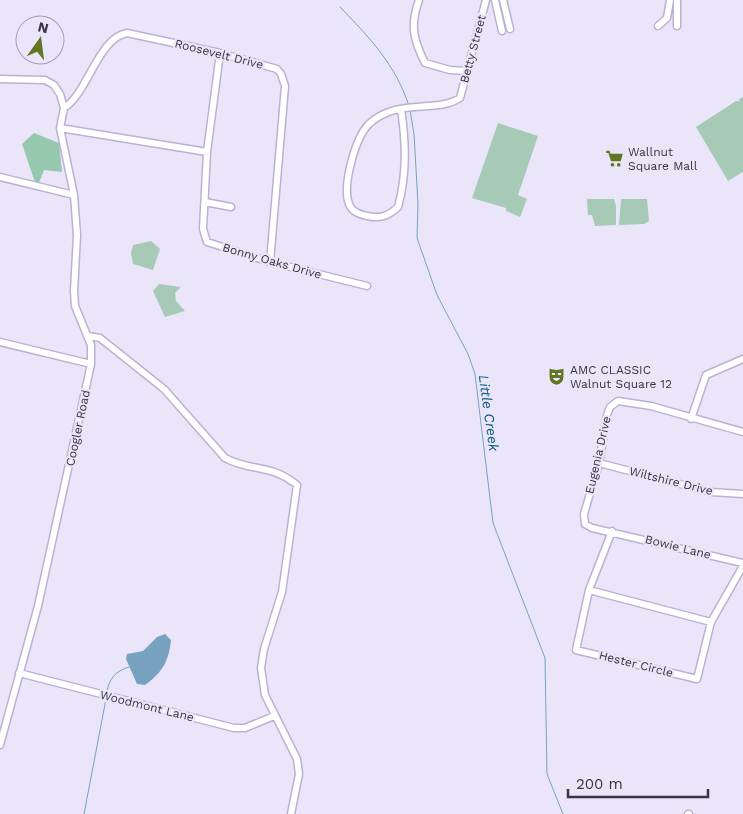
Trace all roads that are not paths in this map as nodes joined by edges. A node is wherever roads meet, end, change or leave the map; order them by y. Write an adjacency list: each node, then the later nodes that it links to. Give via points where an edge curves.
1 (419, 0): 12 (street, via 414,14 414,36 424,63)
2 (486, 0): 12 (street, Betty Street)
3 (495, 0): 10 (street)
4 (503, 0): 9 (street)
5 (670, 0): 7 (street, via 667,18)
6 (677, 0): 8 (street)
7 (658, 26)
8 (677, 26)
9 (510, 29)
10 (502, 31)
11 (220, 54): 14 (street, Roosevelt Drive, via 121,34 99,58 74,102); 17 (street, Bonny Oaks Drive); 22 (street, Roosevelt Drive, via 277,70 284,80)
12 (467, 71): 15 (street, Betty Street, via 460,98 445,104)
13 (0, 79): 14 (street, via 45,80 54,85)
14 (64, 108): 16 (street, Coogler Road)
15 (401, 109): 15 (street, Betty Street, via 406,167 398,207 387,216 375,218 357,214 349,204 346,185 357,142 370,123)
16 (60, 128): 17 (street); 19 (street, Coogler Road)
17 (207, 152): 20 (street, Bonny Oaks Drive)
18 (0, 177): 19 (street)
19 (74, 195): 24 (street, Coogler Road, via 78,235 75,306)
20 (205, 202): 21 (street); 22 (street, Bonny Oaks Drive, via 203,229 207,242)
21 (231, 207)
22 (270, 262): 23 (street, Bonny Oaks Drive)
23 (367, 286)
24 (88, 336): 27 (street, Coogler Road); 37 (street, via 100,338 164,389 225,458 284,474 296,485 282,592 261,668 264,694)
25 (0, 342): 27 (street)
26 (743, 359): 28 (street, via 706,375)
27 (91, 364): 36 (street, Coogler Road, via 38,606)
28 (691, 419): 29 (street, Eugenia Drive); 30 (street, Eugenia Drive, via 651,406 618,401 610,407 607,415)
29 (743, 432)
30 (599, 463): 31 (street, Wiltshire Drive, via 711,492); 32 (street, Eugenia Drive, via 584,524)
31 (743, 494)
32 (612, 531): 33 (street, Bowie Lane); 34 (street, Hester Circle)
33 (743, 565): 35 (street, Hester Circle)
34 (589, 590): 35 (street); 35 (street, Hester Circle, via 576,650 698,679)
35 (711, 622)
36 (20, 673): 37 (street, Woodmont Lane, via 234,728 245,728); 38 (street, Coogler Road)
37 (274, 716): 39 (street, via 297,759 299,774)
38 (0, 745)
39 (291, 814)

